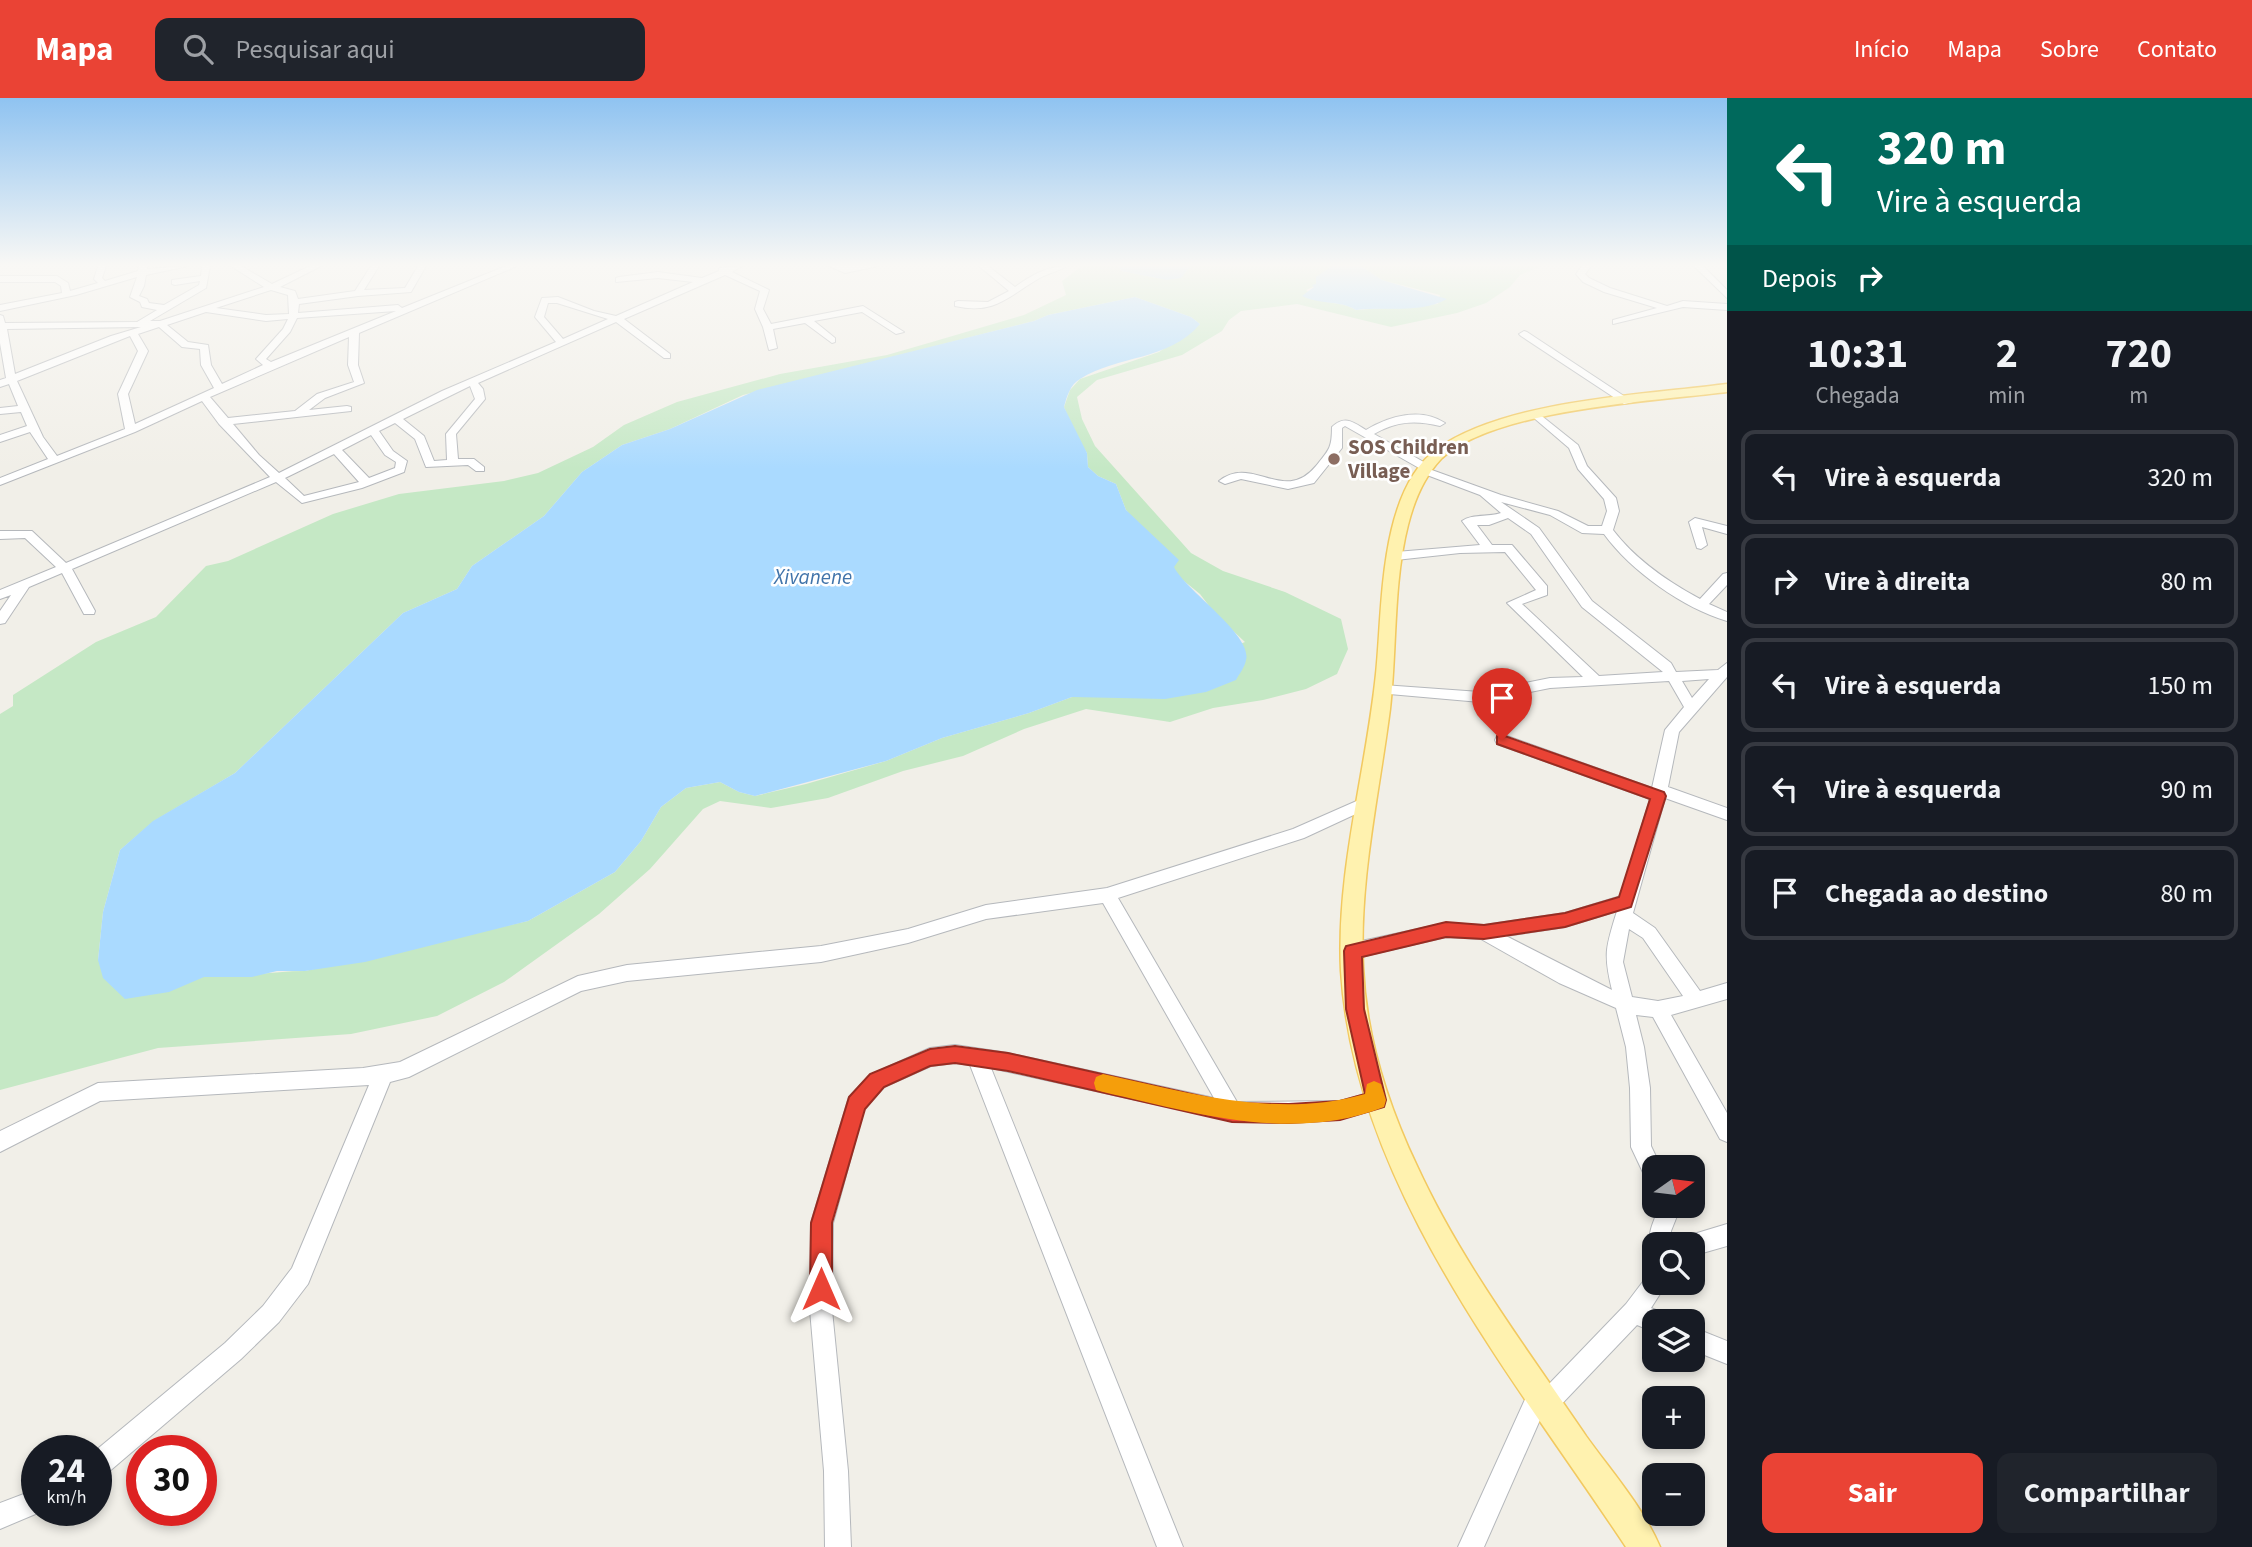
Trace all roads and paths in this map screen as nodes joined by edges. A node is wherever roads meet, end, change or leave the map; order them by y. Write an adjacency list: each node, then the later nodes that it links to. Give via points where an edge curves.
1 (3, 334): 19 (street)
2 (122, 334): 19 (street)
3 (138, 334): 35 (street, via 143,351 123,394)
4 (172, 334): 23 (street, via 185,345 205,347 206,365)
5 (282, 334): 18 (street, via 261,359)
6 (351, 334): 18 (street)
7 (355, 334): 29 (street, via 353,365 359,383 321,396)
8 (554, 334): 15 (street)
9 (586, 334): 15 (street)
10 (637, 334): 17 (street)
11 (769, 334): 16 (street)
12 (824, 334): 14 (street)
13 (1524, 334): 25 (street)
14 (832, 340)
15 (563, 344): 20 (street)
16 (772, 348)
17 (667, 356)
18 (270, 366): 23 (street)
19 (10, 378): 21 (street); 26 (street)
20 (472, 382): 31 (street); 41 (street, via 480,399 451,434)
21 (0, 384)
22 (1727, 388): 25 (main road)
23 (220, 390): 24 (street)
24 (204, 397): 32 (street); 35 (street)
25 (1628, 402): 30 (main road)
26 (25, 408): 28 (street); 34 (street)
27 (347, 409): 29 (street)
28 (0, 411)
29 (299, 413): 32 (street)
30 (1538, 416): 42 (main road, via 1482,430 1442,452); 50 (street, via 1574,447 1582,467 1610,498 1613,510)
31 (397, 419): 36 (street); 41 (street, via 420,437 430,465)
32 (223, 422): 44 (street)
33 (1440, 423): 37 (street, via 1407,415)
34 (33, 427): 38 (street); 40 (street)
35 (131, 430): 40 (street)
36 (374, 431): 39 (street); 47 (street, via 389,453 402,461 402,467)
37 (1366, 434): 42 (street); 45 (street, via 1352,424 1337,427 1337,448 1310,481 1288,486 1240,475)
38 (0, 439)
39 (336, 450): 44 (street); 47 (street)
40 (54, 459): 46 (street)
41 (453, 462): 43 (street, via 472,461)
42 (1424, 468): 48 (street); 55 (main road, via 1409,495)
43 (480, 469)
44 (279, 477): 47 (street, via 302,500); 56 (street)
45 (1225, 481)
46 (0, 482)
47 (367, 483)
48 (1484, 492): 49 (street); 50 (street, via 1554,513 1586,530)
49 (1510, 514): 54 (street, via 1468,521); 58 (street, via 1535,531)
50 (1607, 530): 61 (street, via 1640,563)
51 (1727, 530): 53 (street, via 1695,522)
52 (0, 535): 56 (street, via 28,534)
53 (1701, 545)
54 (1488, 548): 55 (street); 58 (street, via 1507,548)
55 (1396, 556): 68 (main road)
56 (66, 568): 59 (street); 62 (street)
57 (1727, 578): 61 (street)
58 (1556, 585): 66 (street, via 1649,651); 67 (street, via 1513,603)
59 (24, 586): 60 (street); 64 (street)
60 (0, 596)
61 (1701, 605): 63 (street)
62 (89, 611)
63 (1727, 617)
64 (0, 620)
65 (1725, 671): 66 (street); 69 (street)
66 (1674, 675): 67 (street); 69 (street)
67 (1597, 682): 68 (street, via 1537,685 1480,697)
68 (1383, 690): 72 (main road)
69 (1691, 707): 71 (street, via 1669,737)
70 (1502, 740): 71 (street)
71 (1659, 793): 73 (street); 75 (street)
72 (1368, 802): 74 (street, via 1298,834); 77 (main road)
73 (1727, 814)
74 (1107, 895): 83 (street, via 986,912 834,952 626,973 578,984 402,1071); 85 (street)
75 (1624, 909): 76 (street); 79 (street, via 1649,933); 80 (street, via 1614,962)
76 (1484, 932): 77 (street, via 1446,930); 80 (street)
77 (1352, 951): 84 (main road, via 1355,1009)
78 (1727, 991): 79 (street)
79 (1695, 998): 81 (street)
80 (1623, 1003): 81 (street); 88 (street, via 1636,1048)
81 (1658, 1009): 86 (street)
82 (977, 1058): 85 (street); 98 (street, via 930,1058 877,1081 856,1104 841,1150 822,1223 821,1261); 99 (street)
83 (383, 1075): 87 (street, via 98,1092); 95 (street, via 300,1276 271,1314 233,1351)
84 (1377, 1100): 85 (street, via 1340,1110); 94 (main road, via 1410,1181 1448,1251)
85 (1232, 1112)
86 (1727, 1132)
87 (0, 1142)
88 (1645, 1155)
89 (1727, 1235): 90 (street)
90 (1705, 1241)
91 (1642, 1319): 94 (street)
92 (1705, 1344): 93 (street)
93 (1727, 1353)
94 (1543, 1397): 100 (street); 101 (main road)
95 (112, 1453)
96 (21, 1507): 97 (street)
97 (0, 1516)
98 (838, 1547)
99 (1170, 1547)
100 (1471, 1547)
101 (1644, 1547)

